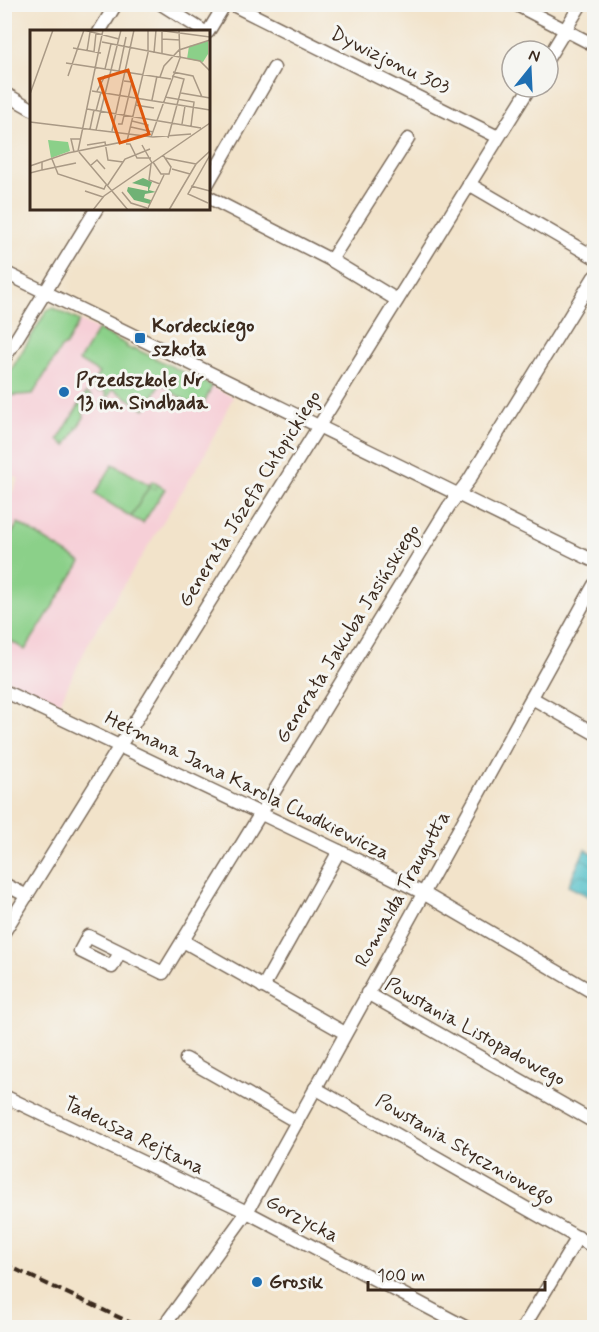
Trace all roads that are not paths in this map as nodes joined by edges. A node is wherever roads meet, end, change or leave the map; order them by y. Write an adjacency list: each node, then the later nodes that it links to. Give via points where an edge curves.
1 (116, 4): 7 (street)
2 (161, 4): 8 (street)
3 (225, 4): 9 (street)
4 (231, 4): 17 (street, Dywizjonu 303)
5 (515, 4): 10 (street)
6 (581, 4): 10 (street)
7 (100, 30)
8 (203, 30)
9 (207, 30)
10 (565, 30): 11 (street); 12 (street)
11 (559, 39)
12 (594, 45)
13 (274, 69): 19 (street)
14 (4, 93): 16 (street)
15 (522, 99): 17 (street, Generała Józefa Chłopickiego)
16 (30, 109)
17 (498, 137): 20 (street, Generała Józefa Chłopickiego)
18 (408, 139): 24 (street)
19 (210, 180)
20 (469, 184): 23 (street); 28 (street, Generała Józefa Chłopickiego)
21 (210, 198): 24 (street)
22 (96, 210): 27 (street)
23 (594, 257)
24 (331, 260): 28 (street)
25 (4, 272): 27 (street)
26 (594, 277): 31 (street, Generała Jakuba Jasińskiego)
27 (46, 292): 29 (street); 30 (street)
28 (397, 300): 30 (street, Generała Józefa Chłopickiego)
29 (4, 359)
30 (319, 426): 31 (street); 37 (street, Generała Józefa Chłopickiego)
31 (458, 494): 32 (street); 38 (street, Generała Jakuba Jasińskiego)
32 (594, 561)
33 (594, 585): 35 (street, Romualda Traugutta)
34 (4, 691): 37 (street, Hetmana Jana Karola Chodkiewicza)
35 (532, 698): 36 (street); 41 (street, Romualda Traugutta)
36 (594, 733)
37 (119, 746): 38 (street, Hetmana Jana Karola Chodkiewicza); 42 (street, Generała Józefa Chłopickiego)
38 (260, 814): 39 (street, Hetmana Jana Karola Chodkiewicza); 44 (street, Generała Jakuba Jasińskiego)
39 (339, 851): 41 (street, Hetmana Jana Karola Chodkiewicza); 46 (street)
40 (4, 884): 42 (street)
41 (423, 893): 47 (street, Romualda Traugutta); 48 (street, Hetmana Jana Karola Chodkiewicza)
42 (27, 896): 43 (street, Generała Józefa Chłopickiego)
43 (4, 932)
44 (183, 941): 45 (street, Generała Jakuba Jasińskiego, via 163,973); 46 (street)
45 (120, 952)
46 (263, 987): 49 (street)
47 (368, 993): 49 (street, Romualda Traugutta); 54 (street, Powstania Listopadowego)
48 (594, 993)
49 (345, 1033): 51 (street, Romualda Traugutta)
50 (186, 1059): 53 (street)
51 (315, 1088): 53 (street, Romualda Traugutta); 56 (street, Powstania Styczniowego)
52 (4, 1096): 55 (street, Tadeusza Rejtana)
53 (297, 1122): 55 (street, Romualda Traugutta)
54 (594, 1122)
55 (247, 1212): 58 (street, Gorzycka); 59 (street, Gorzycka)
56 (578, 1237): 57 (street, Powstania Styczniowego); 60 (street)
57 (594, 1245)
58 (162, 1328)
59 (467, 1328)
60 (523, 1328)

